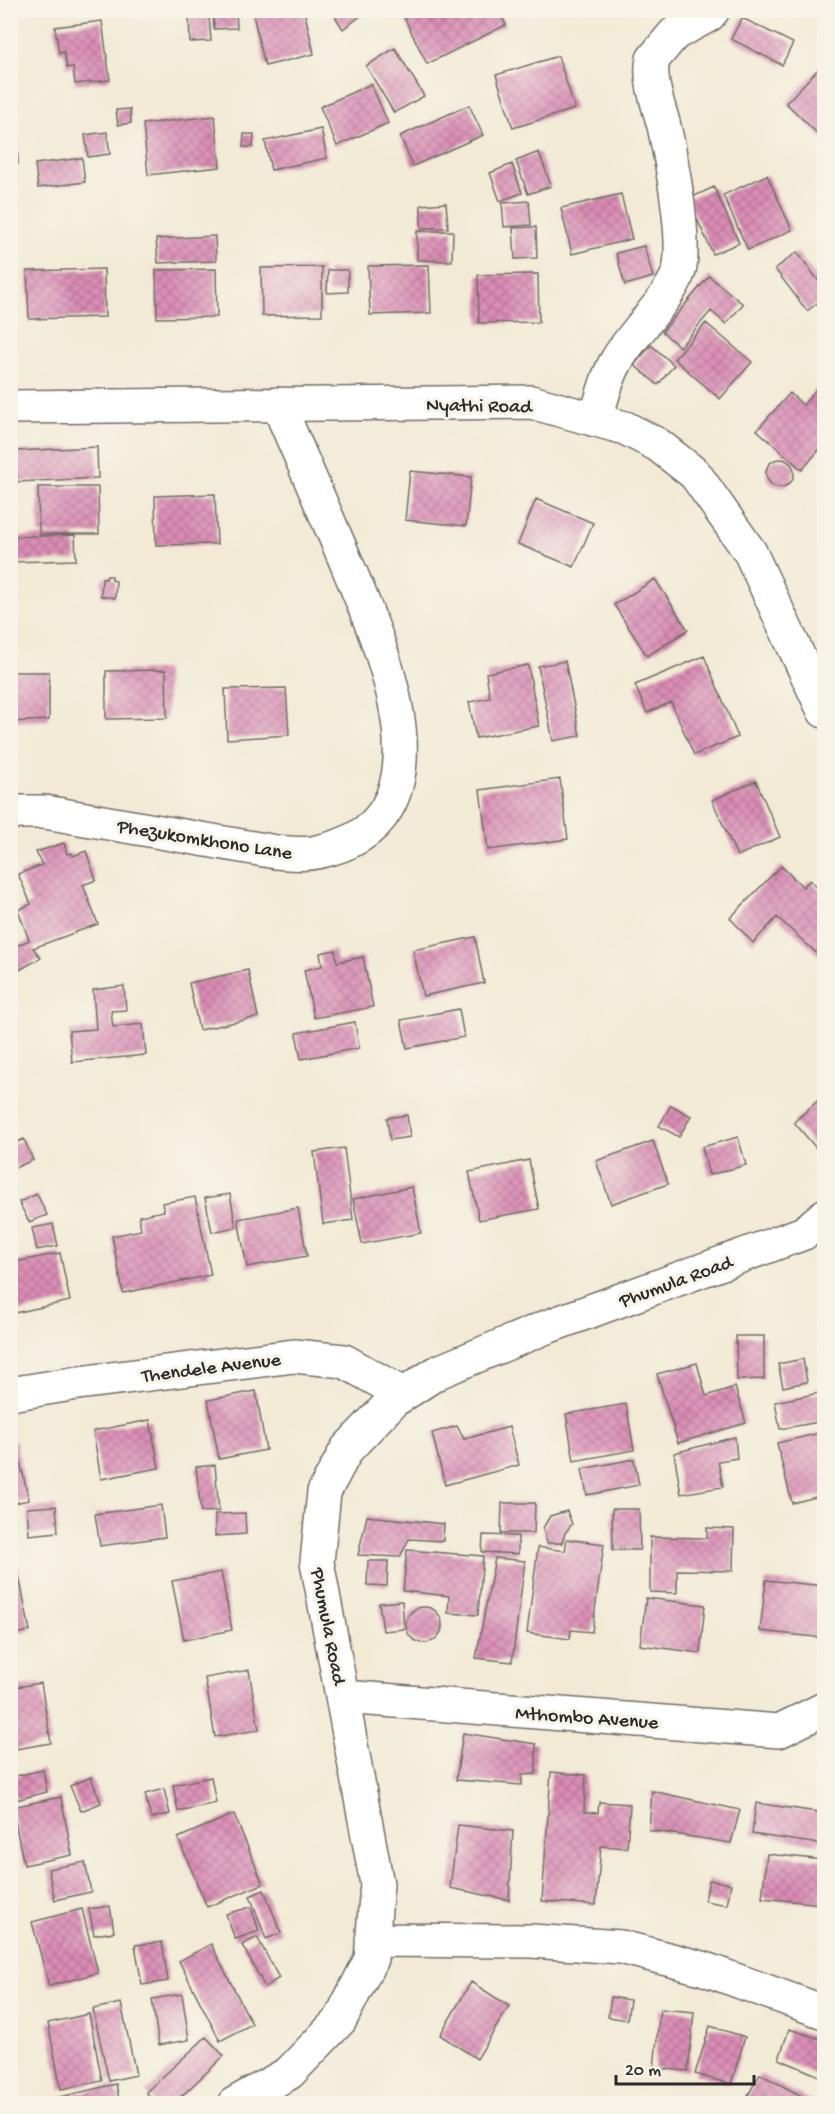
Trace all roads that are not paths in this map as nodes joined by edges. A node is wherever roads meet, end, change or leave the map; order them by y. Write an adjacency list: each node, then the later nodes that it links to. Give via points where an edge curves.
1 (713, 10): 4 (street, via 674,34 653,59 682,242 680,268 675,283 617,360)
2 (278, 404): 3 (street, Nyathi Road); 4 (street, Nyathi Road, via 531,402); 6 (street, Phezukomkhono Lane, via 375,630 393,688 401,757 394,794 382,815 364,834 315,853 276,852 45,812)
3 (10, 407)
4 (596, 420): 5 (street, Nyathi Road, via 625,428 658,445 695,474 750,552)
5 (825, 711)
6 (10, 812)
7 (825, 1216): 9 (street, Phumula Road, via 804,1233 544,1328 438,1372)
8 (10, 1394): 9 (street, Thendele Avenue, via 294,1356 344,1361)
9 (403, 1394): 10 (street, Phumula Road, via 347,1449 324,1492 317,1562)
10 (344, 1697): 11 (street, Mthombo Avenue, via 779,1731); 12 (street, Phumula Road, via 376,1884)
11 (825, 1709)
12 (372, 1940): 13 (street, via 531,1941 621,1947 702,1968); 14 (street, Phumula Road, via 371,1959 340,2020 289,2073)
13 (825, 2012)
14 (234, 2103)

